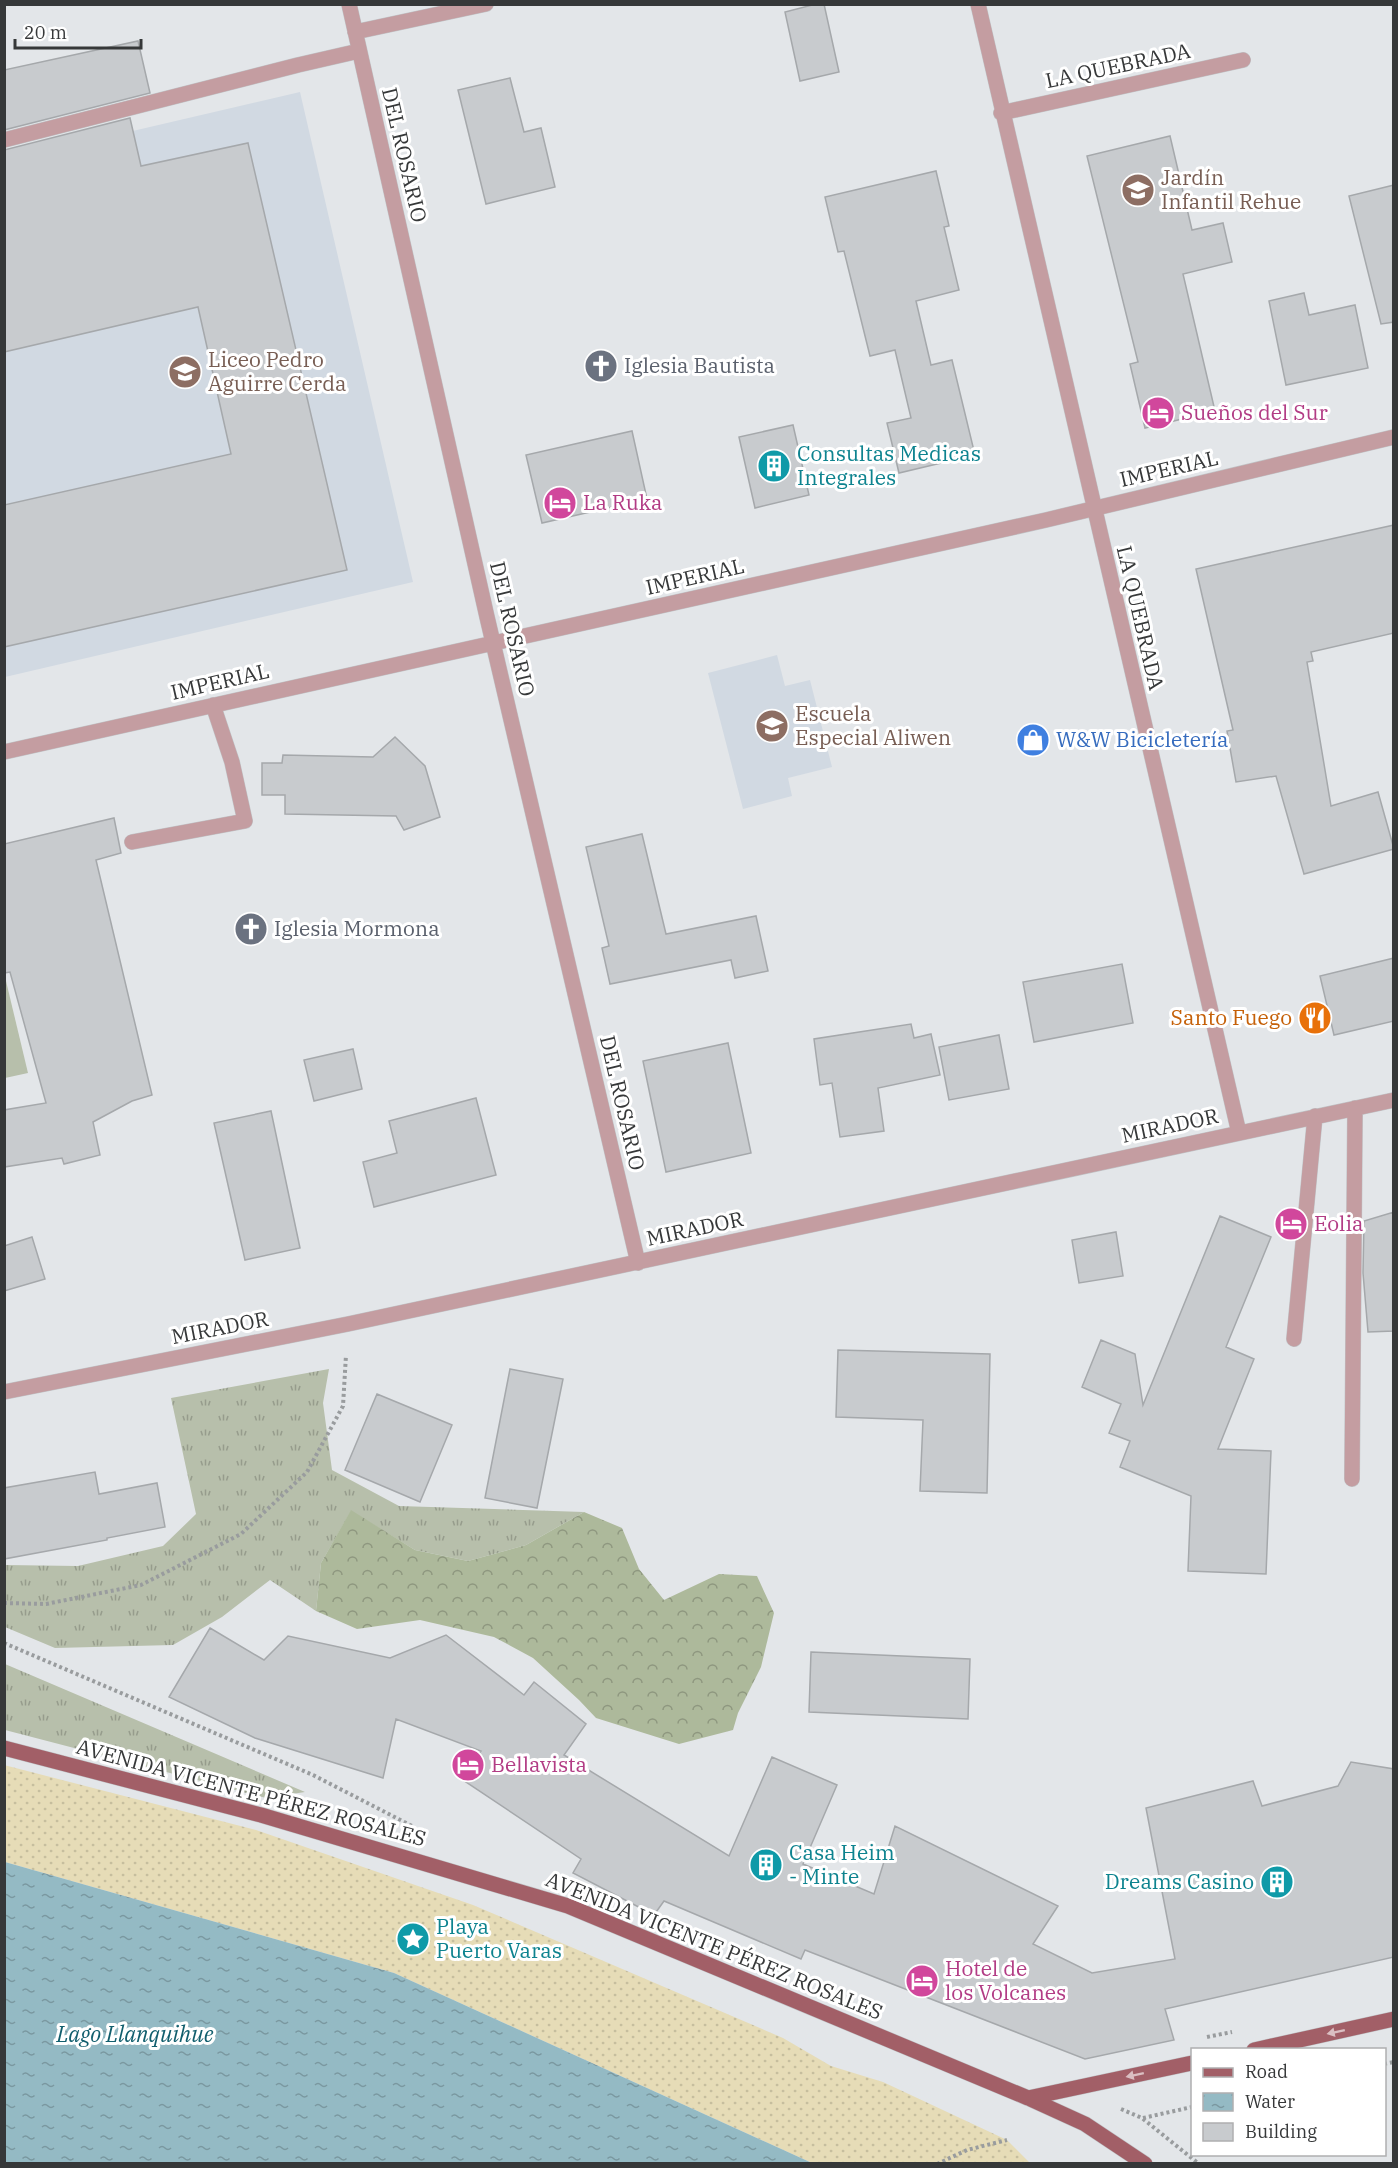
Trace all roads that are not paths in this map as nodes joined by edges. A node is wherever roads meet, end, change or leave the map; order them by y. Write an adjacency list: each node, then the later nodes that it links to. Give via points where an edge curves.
1 (349, 4): 4 (street, DEL ROSARIO)
2 (486, 4): 4 (street)
3 (978, 4): 7 (street, LA QUEBRADA)
4 (355, 32): 5 (street, DEL ROSARIO)
5 (359, 51): 8 (street); 11 (street, DEL ROSARIO)
6 (1243, 60): 7 (street, LA QUEBRADA)
7 (1001, 113): 10 (street, LA QUEBRADA)
8 (4, 140)
9 (1394, 437): 10 (street, IMPERIAL)
10 (1093, 509): 11 (street, IMPERIAL); 18 (street, LA QUEBRADA)
11 (493, 643): 12 (street, IMPERIAL); 19 (street, DEL ROSARIO)
12 (213, 705): 13 (street, IMPERIAL); 14 (street, via 232,762 245,821)
13 (4, 752)
14 (132, 842)
15 (1394, 1100): 16 (street, MIRADOR)
16 (1355, 1108): 17 (street, MIRADOR); 22 (street)
17 (1315, 1116): 18 (street, MIRADOR); 20 (street)
18 (1239, 1133): 19 (street, MIRADOR)
19 (638, 1263): 21 (street, MIRADOR)
20 (1294, 1339)
21 (4, 1392)
22 (1352, 1479)
23 (4, 1748): 27 (main road, AVENIDA VICENTE PÉREZ ROSALES, via 261,1815 568,1906)
24 (1394, 2019): 25 (main road, one-way to 25)
25 (1259, 2048)
26 (1191, 2063): 27 (main road, one-way to 27)
27 (1028, 2098): 28 (main road, AVENIDA VICENTE PÉREZ ROSALES, via 1085,2124)
28 (1145, 2163)

